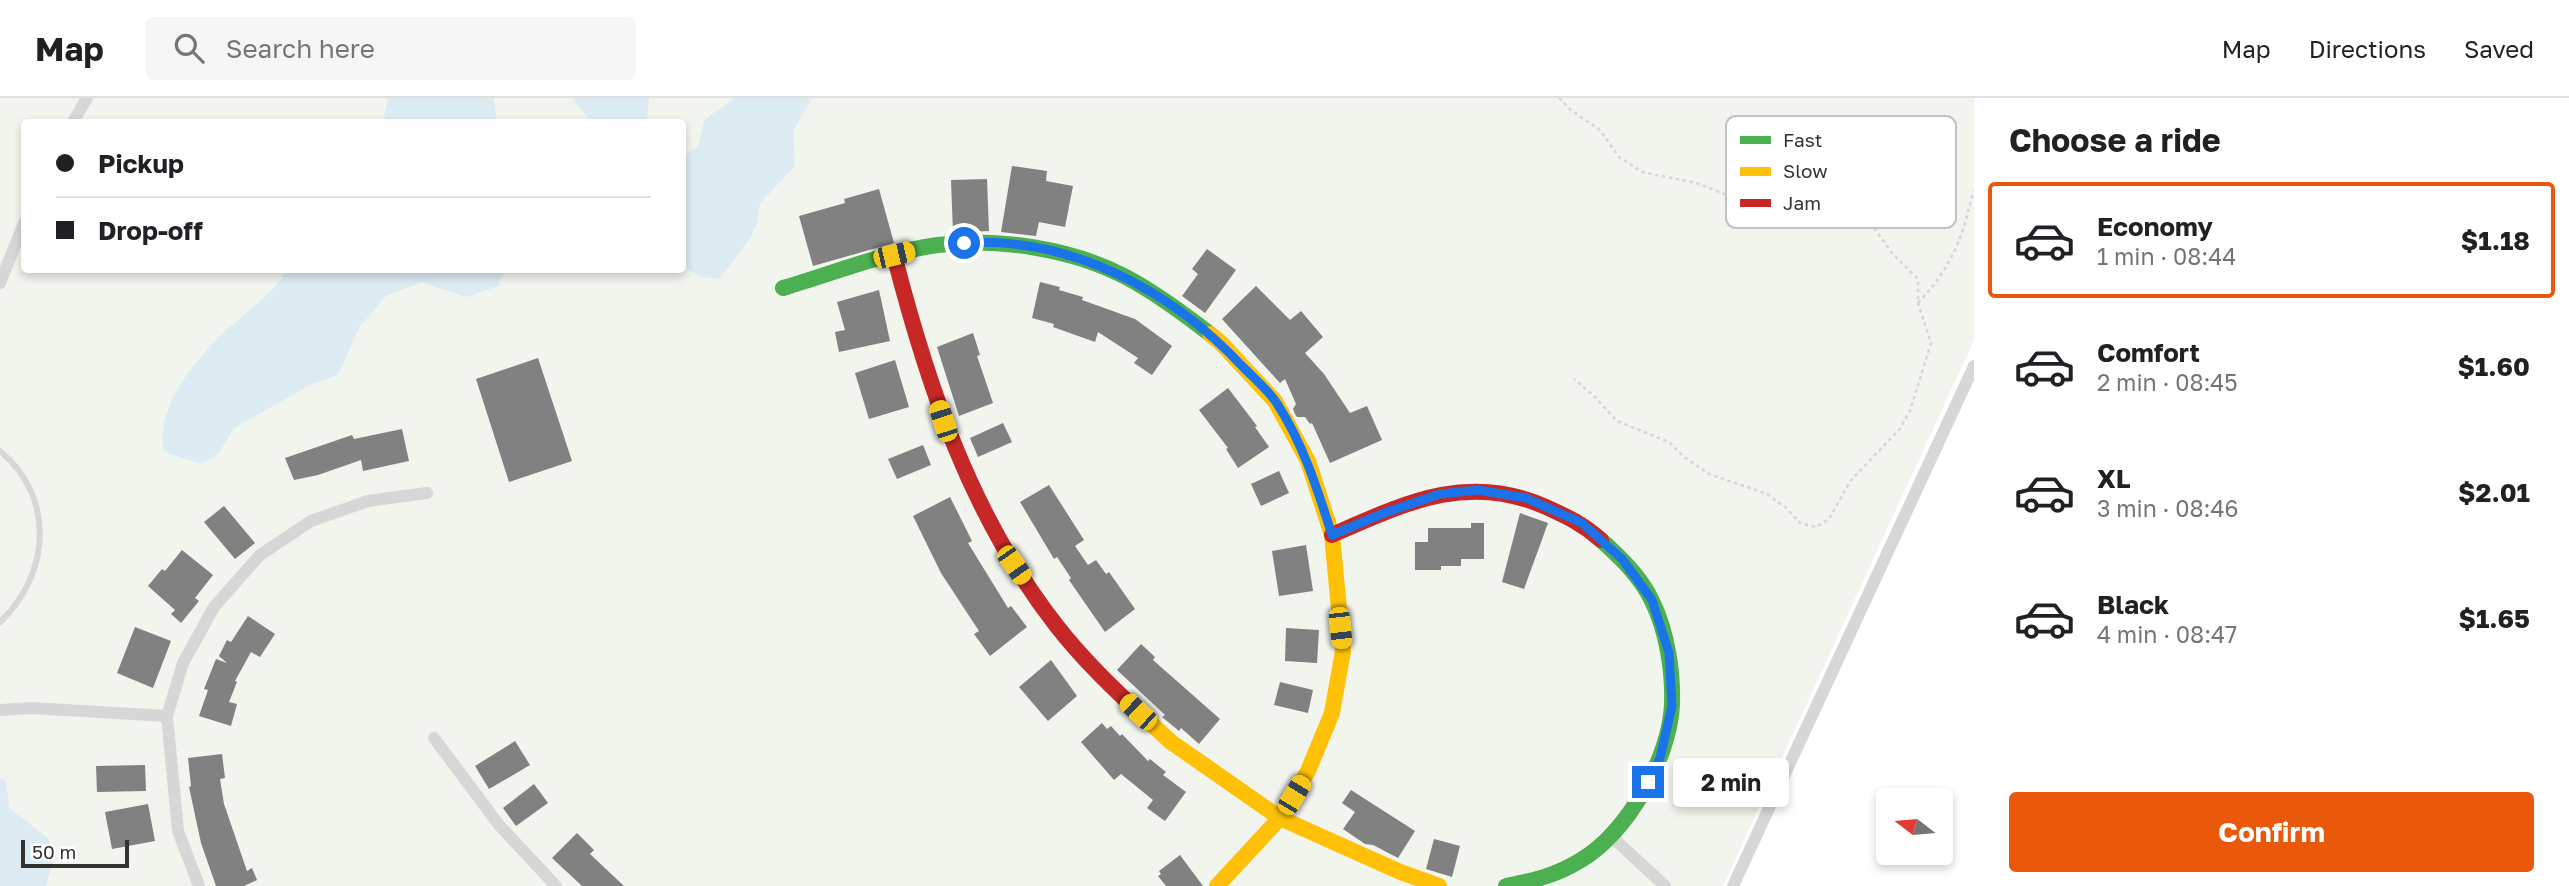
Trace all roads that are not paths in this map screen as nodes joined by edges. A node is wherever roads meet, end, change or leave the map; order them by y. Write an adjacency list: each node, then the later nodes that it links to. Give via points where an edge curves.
1 (87, 98): 2 (street)
2 (75, 119)
3 (21, 230): 5 (street)
4 (894, 255): 6 (street); 10 (street, via 939,245 989,242 1053,250 1124,276 1174,306 1221,343 1275,401 1308,461); 15 (street, via 943,421 971,486 1014,565 1056,625 1105,681 1171,742)
5 (0, 283)
6 (783, 288)
7 (1974, 366): 23 (street)
8 (0, 451): 11 (lane, via 32,494 40,540 29,585)
9 (427, 493): 13 (street, via 368,501 312,521 260,555 214,607 183,663)
10 (1332, 535): 15 (street, via 1343,651 1332,713 1308,771); 16 (street, via 1440,494 1478,490 1526,498 1582,523 1622,559 1652,600 1669,653 1672,706 1660,758 1636,806)
11 (0, 622)
12 (0, 710): 13 (street)
13 (167, 716): 17 (street, via 178,831)
14 (434, 738): 18 (street, via 499,825)
15 (1280, 818): 19 (street); 20 (street)
16 (1611, 836): 21 (street, via 1582,860 1542,879); 22 (street)
17 (199, 886)
18 (556, 886)
19 (1217, 886)
20 (1439, 886)
21 (1506, 886)
22 (1665, 886)
23 (1733, 886)

